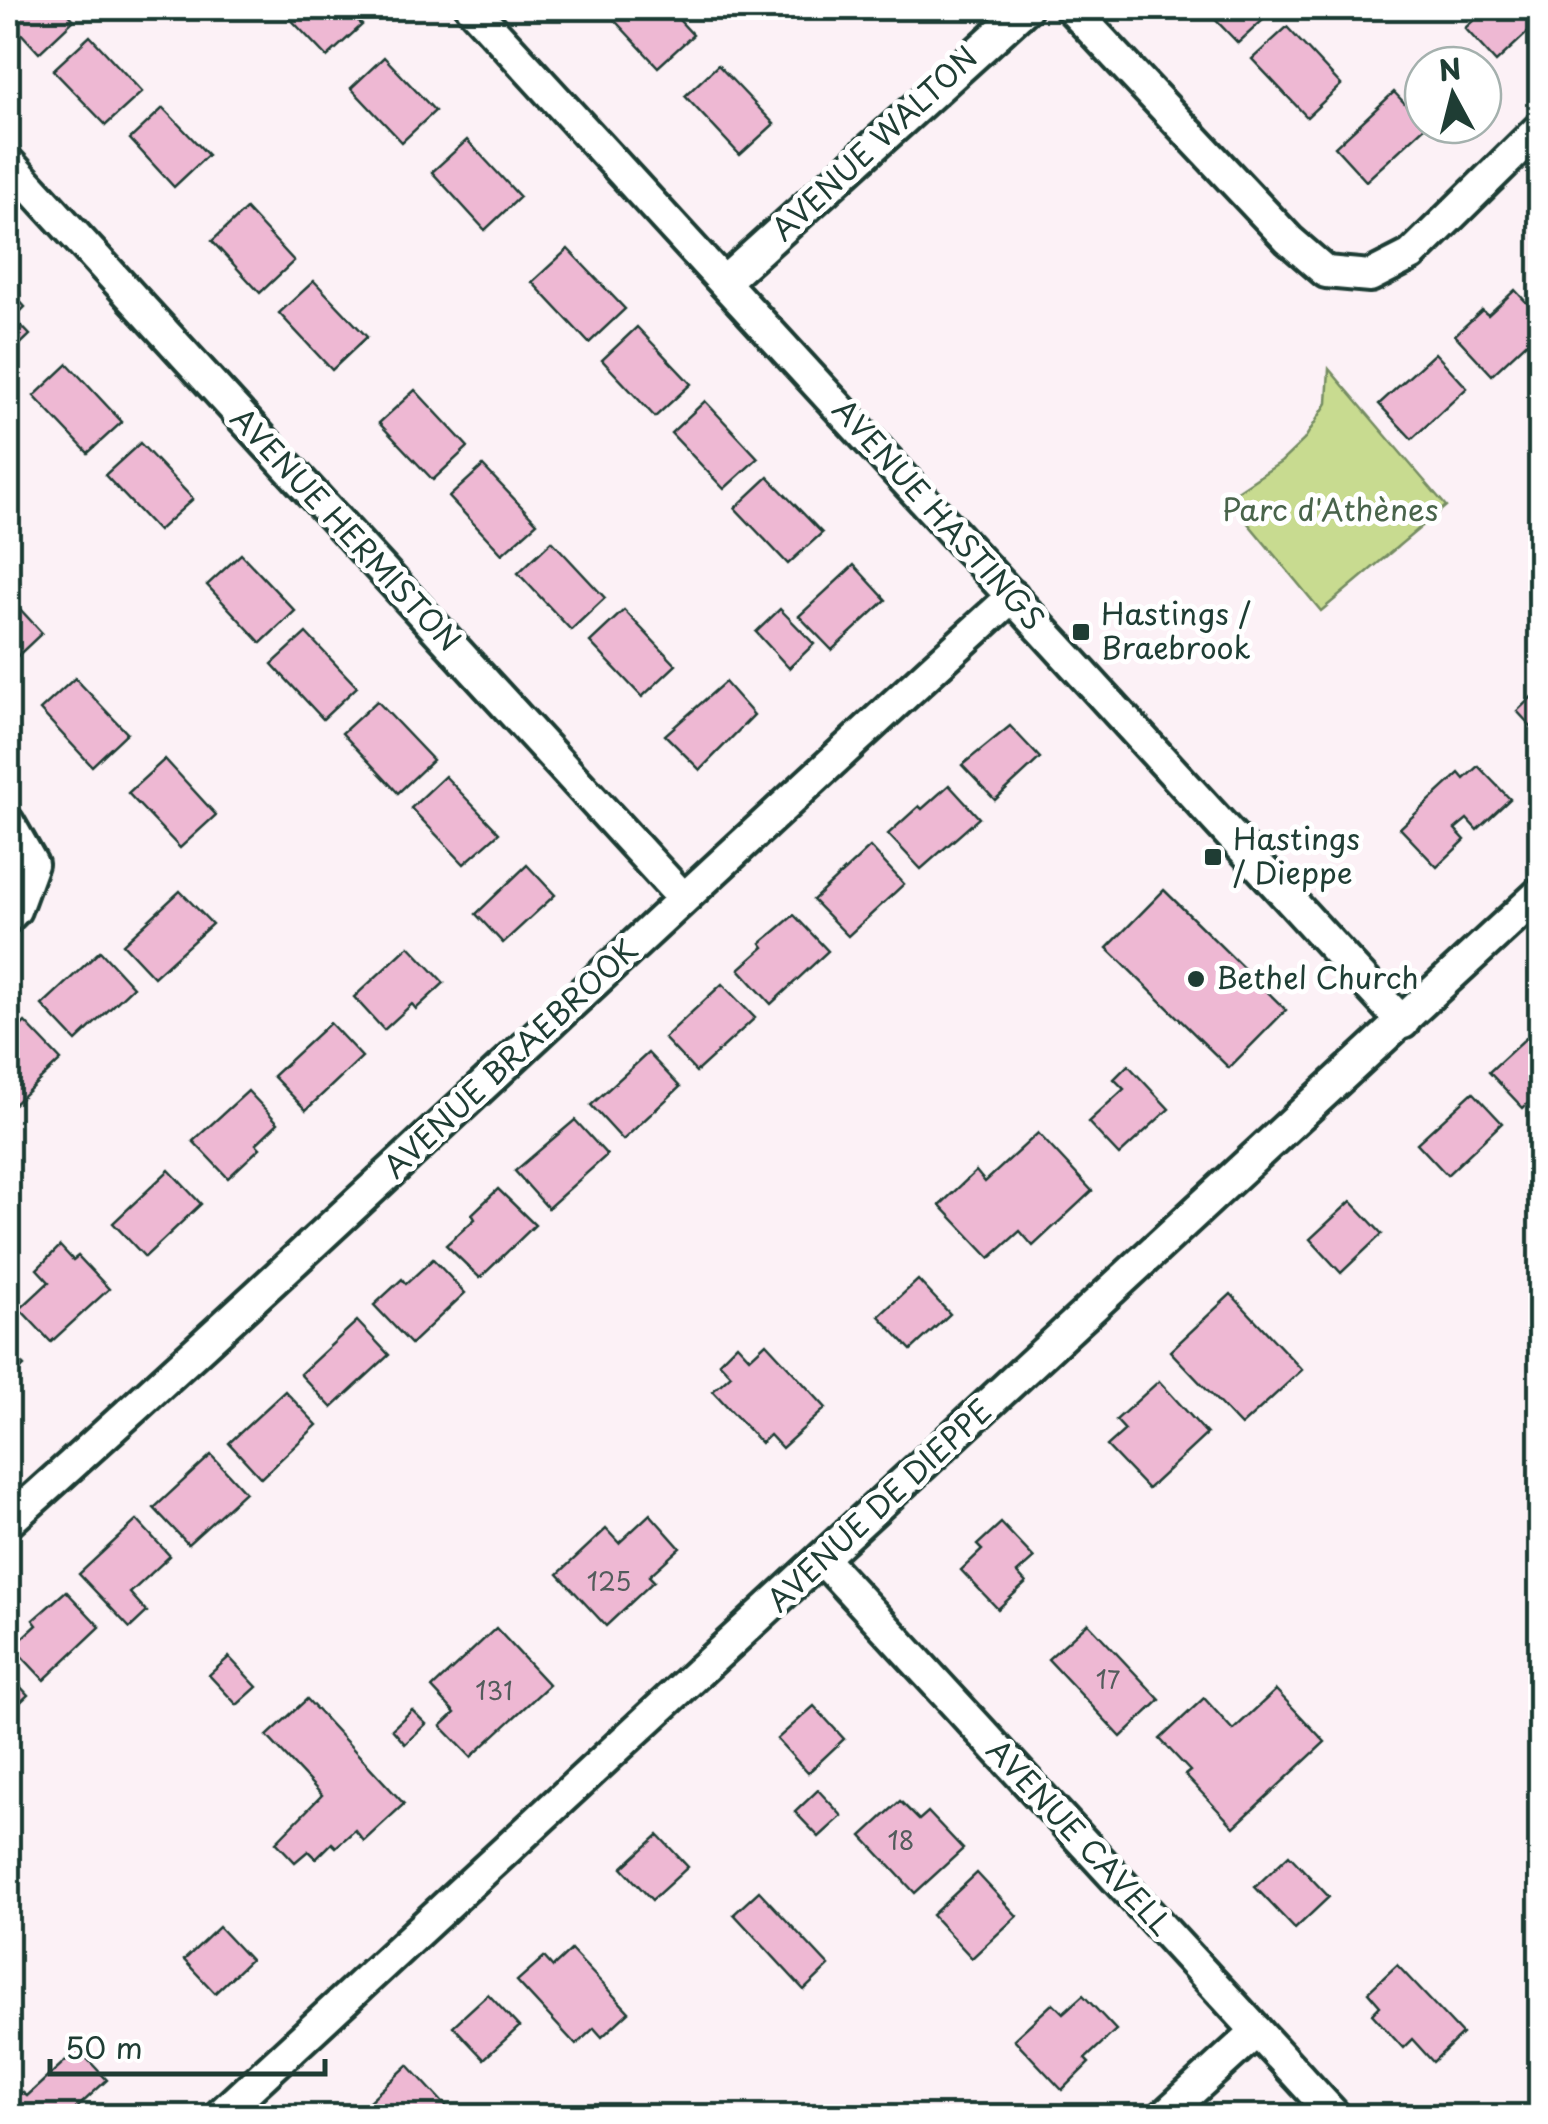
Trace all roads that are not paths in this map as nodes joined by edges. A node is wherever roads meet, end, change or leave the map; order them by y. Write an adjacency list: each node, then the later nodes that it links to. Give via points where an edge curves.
1 (472, 8): 6 (street, AVENUE HASTINGS)
2 (1026, 8): 6 (street, AVENUE WALTON)
3 (1071, 8): 4 (street, via 1326,272 1370,276 1411,255)
4 (1540, 128)
5 (8, 162): 10 (street, AVENUE HERMISTON)
6 (724, 281): 7 (street, AVENUE HASTINGS)
7 (1014, 596): 10 (street, AVENUE BRAEBROOK); 12 (street, AVENUE HASTINGS)
8 (8, 822): 11 (street, via 32,864)
9 (1540, 893): 12 (street, AVENUE DE DIEPPE)
10 (683, 898): 13 (street, AVENUE BRAEBROOK)
11 (8, 917)
12 (1403, 1023): 14 (street, AVENUE DE DIEPPE)
13 (8, 1522)
14 (822, 1559): 15 (street, AVENUE CAVELL); 16 (street, AVENUE DE DIEPPE)
15 (1257, 2031): 17 (street); 18 (street, AVENUE CAVELL)
16 (219, 2116)
17 (1164, 2116)
18 (1335, 2116)

